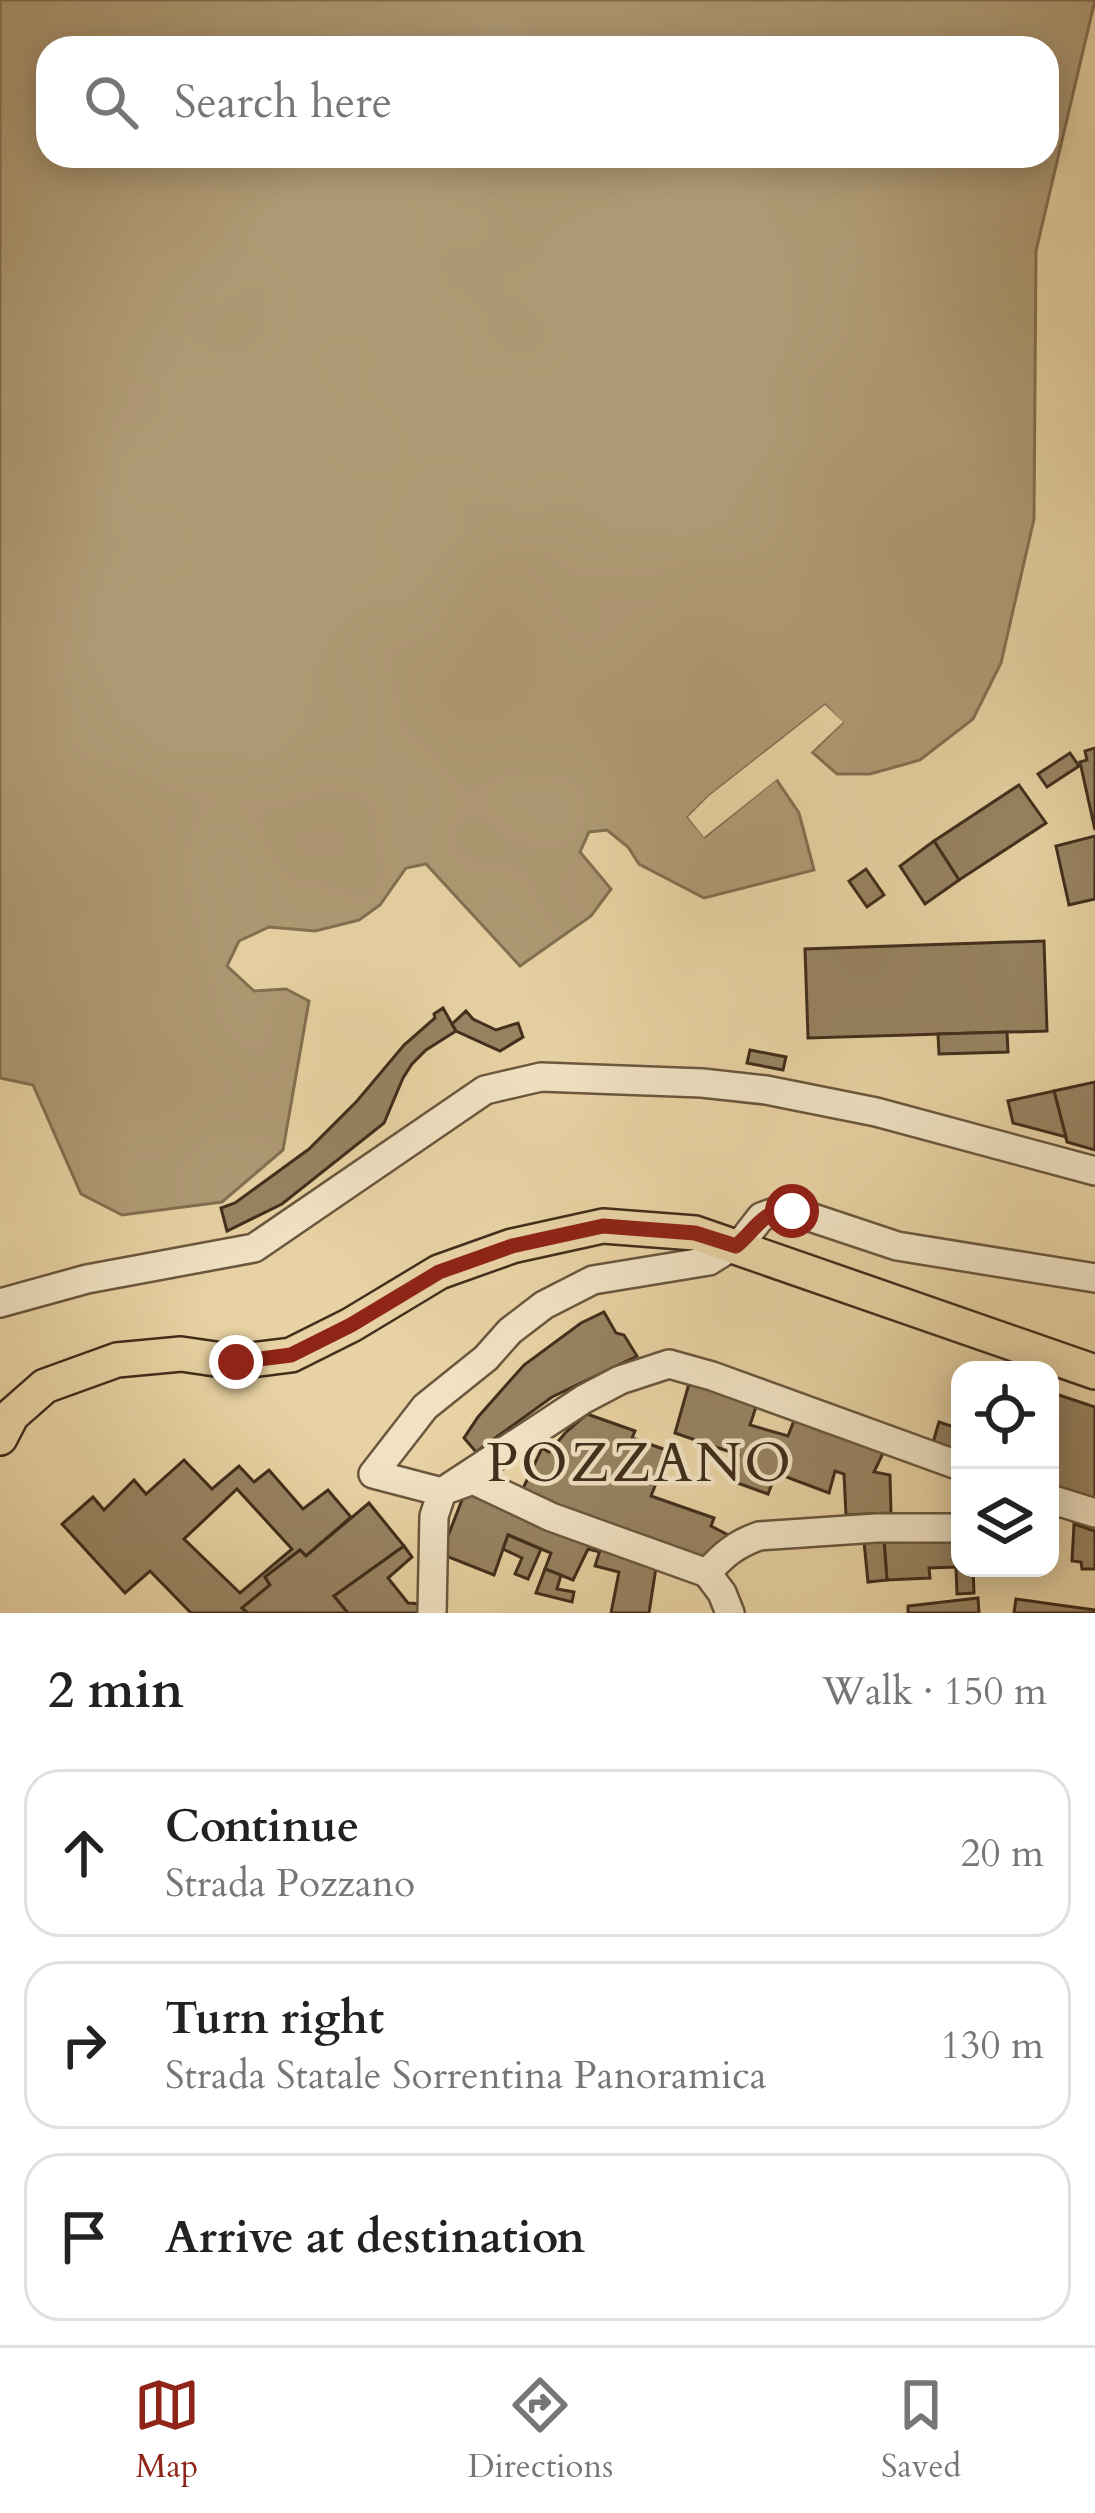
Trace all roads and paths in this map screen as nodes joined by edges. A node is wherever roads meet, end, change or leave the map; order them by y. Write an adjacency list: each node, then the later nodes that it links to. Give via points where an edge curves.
1 (1095, 1171): 4 (street, via 766,1090 541,1077 485,1090 254,1248)
2 (736, 1246): 3 (street, via 761,1217 792,1211 897,1246); 5 (main road); 6 (main road, via 695,1233 603,1226 512,1246 439,1272 291,1355 117,1360 45,1386); 8 (street, via 709,1262 593,1280 510,1331 425,1407 373,1474)
3 (1095, 1279)
4 (0, 1303)
5 (1095, 1372)
6 (0, 1438)
7 (951, 1463): 8 (street, via 669,1364 584,1399)
8 (442, 1492): 12 (street, via 473,1480); 13 (street)
9 (1059, 1502): 10 (street)
10 (1095, 1513)
11 (951, 1528): 12 (street, via 759,1536)
12 (707, 1573): 14 (street)
13 (432, 1613)
14 (730, 1613)

